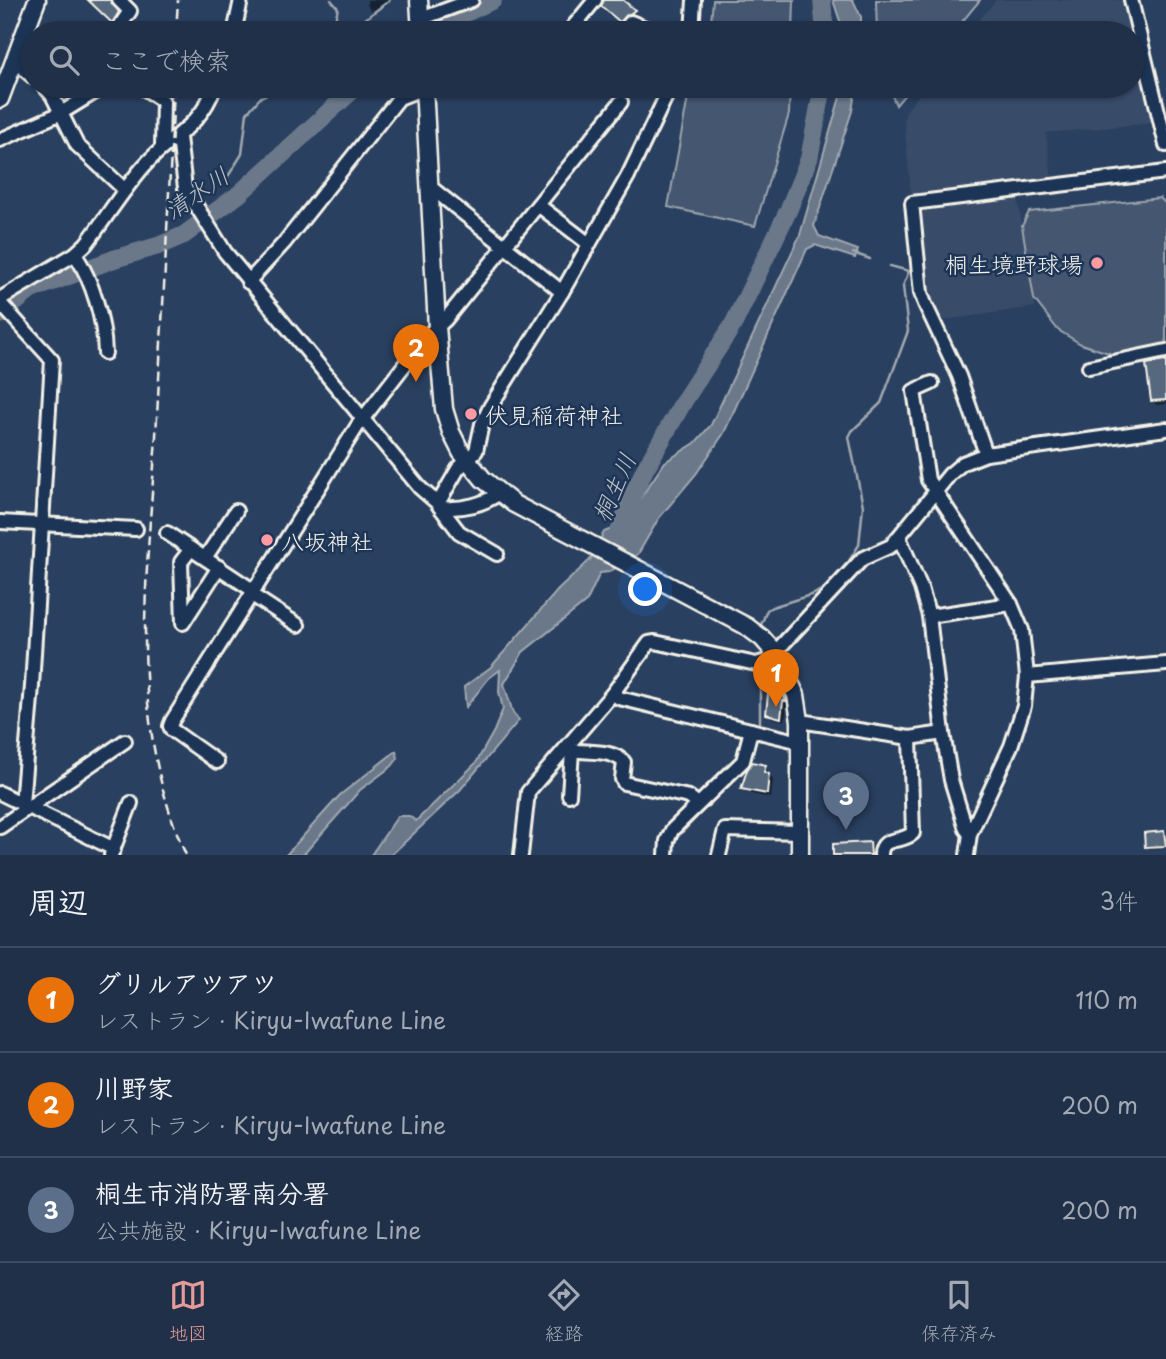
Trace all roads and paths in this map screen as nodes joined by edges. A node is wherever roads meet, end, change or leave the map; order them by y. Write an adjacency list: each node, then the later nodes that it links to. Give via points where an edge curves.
1 (37, 0): 9 (main road)
2 (119, 0): 10 (street, via 130,11)
3 (241, 0): 11 (street)
4 (419, 0): 12 (main road)
5 (472, 0): 13 (street)
6 (595, 0): 14 (street)
7 (694, 0): 15 (street)
8 (1131, 0): 16 (street)
9 (29, 21)
10 (123, 21)
11 (237, 21)
12 (421, 21)
13 (425, 21)
14 (578, 21)
15 (693, 21)
16 (1136, 21)
17 (21, 44): 19 (main road)
18 (1145, 58): 33 (street)
19 (15, 61): 20 (street); 28 (main road)
20 (21, 66)
21 (54, 98): 30 (street)
22 (85, 98): 30 (street)
23 (159, 98): 34 (street, via 163,101)
24 (210, 98): 31 (street)
25 (401, 98): 42 (street)
26 (426, 98): 36 (main road)
27 (665, 98): 39 (street)
28 (0, 99)
29 (621, 102): 38 (street)
30 (61, 113): 32 (street); 37 (street, via 77,145)
31 (179, 137): 34 (street); 42 (street, via 185,188)
32 (0, 140)
33 (1166, 145)
34 (162, 147): 37 (street)
35 (1166, 173): 52 (street, via 912,203 925,304)
36 (429, 186): 40 (street); 45 (main road)
37 (125, 190): 41 (street)
38 (538, 205): 39 (street); 40 (street)
39 (589, 244): 43 (street)
40 (505, 247): 43 (street); 45 (street)
41 (78, 257): 44 (street); 47 (street, via 104,334)
42 (248, 282): 50 (street)
43 (562, 292): 53 (street, via 489,407 476,452)
44 (0, 302): 59 (street, via 52,360)
45 (437, 327): 50 (street); 53 (main road, via 444,409 456,444)
46 (1166, 351): 48 (street)
47 (105, 353)
48 (1088, 367)
49 (932, 383): 55 (street, via 914,391 928,480)
50 (363, 420): 56 (street); 67 (street)
51 (1166, 429): 52 (street)
52 (986, 454): 55 (street, via 963,463)
53 (468, 460): 54 (main road); 56 (street, via 458,469)
54 (499, 493): 56 (street, via 473,505); 71 (main road, via 746,626)
55 (936, 493): 62 (street); 68 (street)
56 (439, 506): 64 (street, via 459,532)
57 (236, 511): 65 (street)
58 (0, 522): 59 (street)
59 (41, 523): 60 (street); 87 (street)
60 (136, 529)
61 (167, 533): 63 (street)
62 (900, 537): 69 (street); 71 (street, via 862,559)
63 (191, 549): 65 (street); 66 (street, via 181,562 183,623)
64 (497, 554)
65 (205, 558): 66 (street)
66 (219, 567): 67 (street)
67 (253, 593): 70 (street); 82 (street, via 170,726)
68 (1010, 604): 69 (street); 73 (street, via 1022,630)
69 (929, 615): 77 (street)
70 (298, 625)
71 (776, 654): 74 (street, via 756,664 649,643); 75 (main road, via 796,695)
72 (1166, 664): 73 (street)
73 (1027, 676): 90 (street, via 1024,706 1010,746)
74 (613, 693): 76 (street); 81 (street)
75 (800, 721): 78 (street); 80 (main road)
76 (751, 730): 80 (street); 86 (street, via 743,761)
77 (943, 733): 78 (street); 90 (street, via 951,780)
78 (910, 738): 96 (street, via 913,833 885,842)
79 (125, 741): 87 (street)
80 (800, 742): 89 (main road)
81 (569, 750): 84 (street); 86 (street, via 618,757 624,762 624,783 689,797); 92 (street, via 528,792)
82 (218, 762)
83 (0, 793): 87 (street)
84 (569, 795)
85 (131, 803): 91 (street)
86 (698, 804): 93 (street, via 672,830)
87 (25, 805): 88 (street); 91 (street)
88 (0, 827)
89 (800, 832): 94 (street, via 724,830); 95 (main road)
90 (970, 834): 97 (street)
91 (112, 852)
92 (521, 855)
93 (666, 855)
94 (719, 855)
95 (800, 855)
96 (880, 855)
97 (967, 855)

